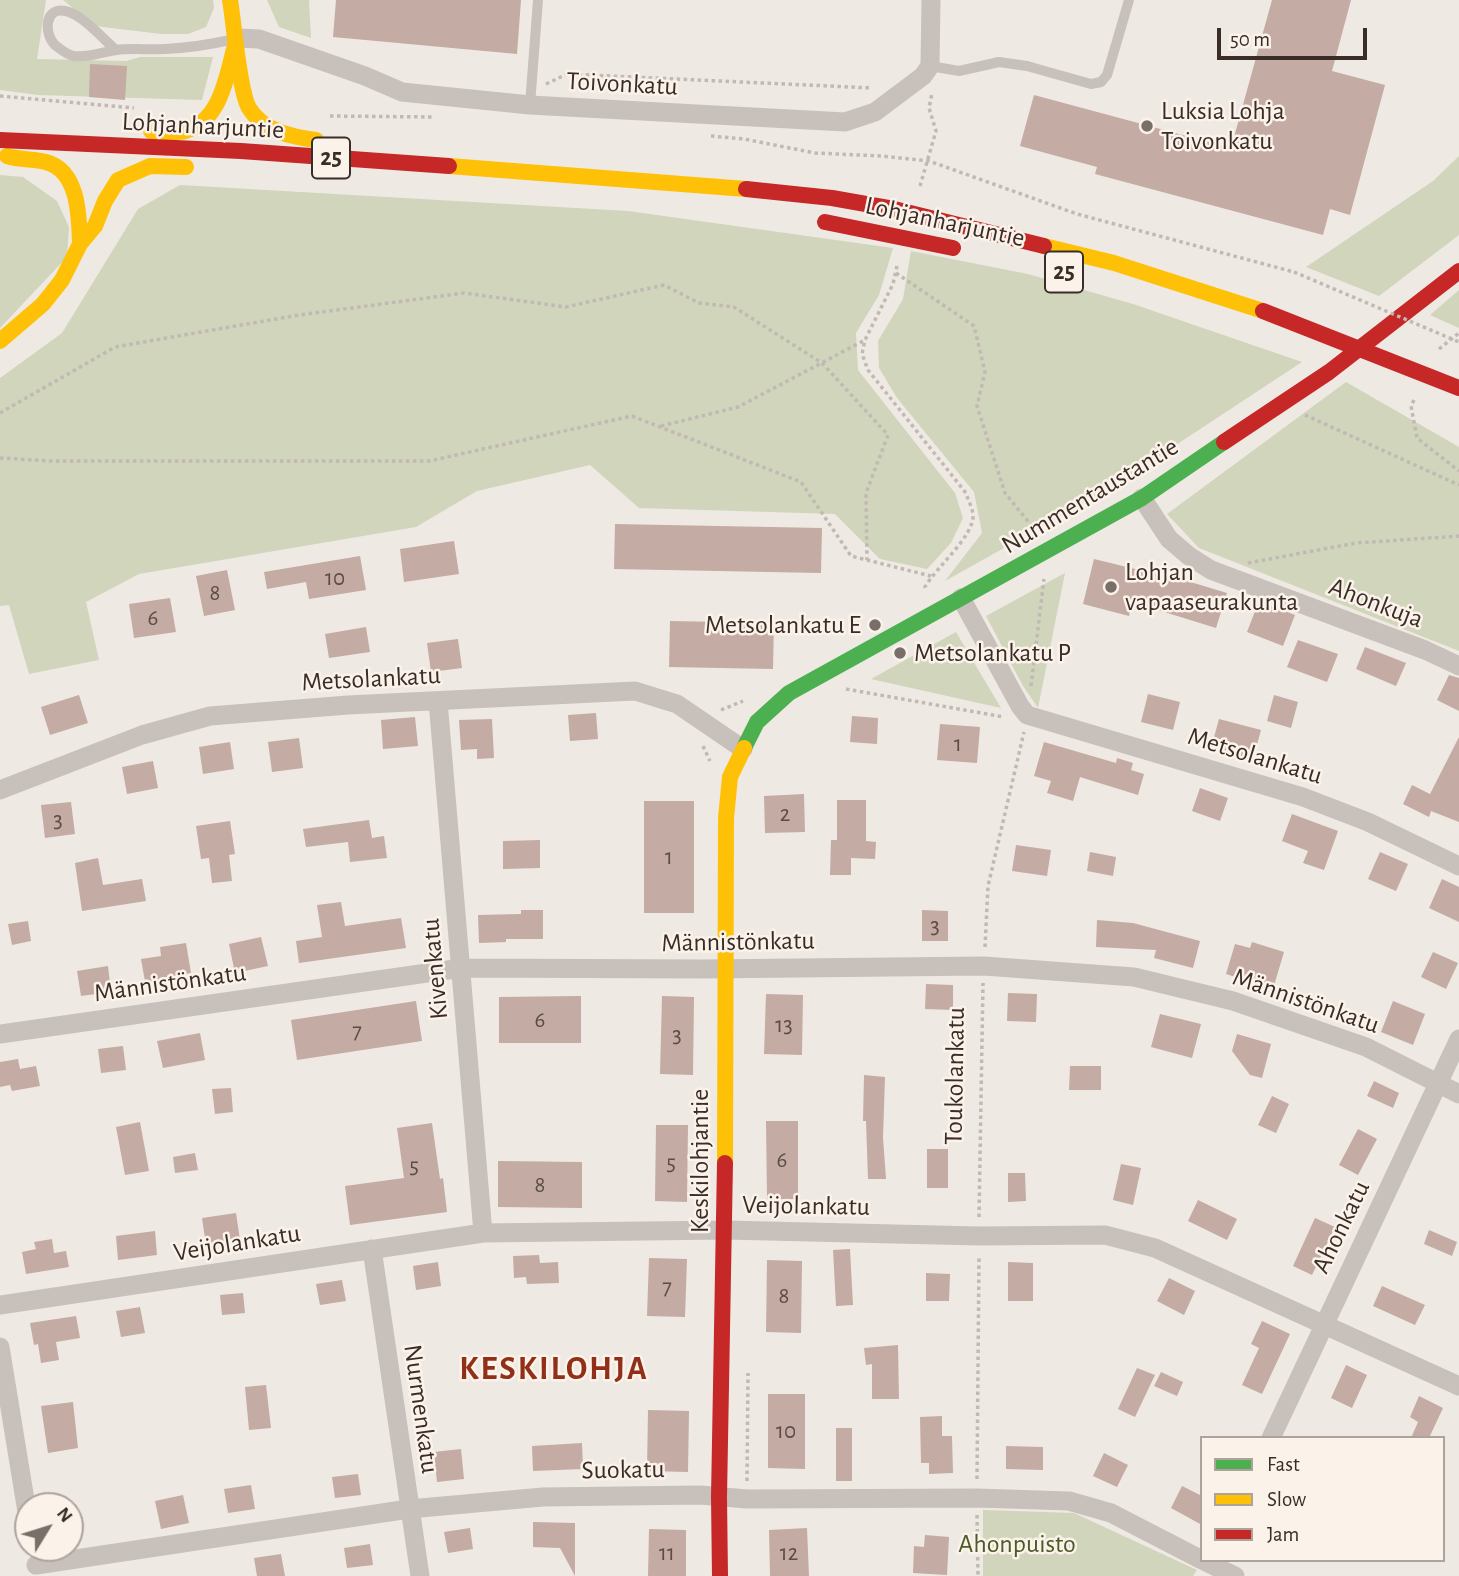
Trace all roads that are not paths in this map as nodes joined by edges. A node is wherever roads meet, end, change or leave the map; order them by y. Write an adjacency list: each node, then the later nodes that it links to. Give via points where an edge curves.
1 (230, 0): 5 (main road)
2 (538, 0): 8 (lane)
3 (931, 0): 7 (street)
4 (1129, 0): 7 (lane, via 1101,82 1091,84 999,62 960,71)
5 (237, 38): 6 (lane, via 195,46); 8 (street, Toivonkatu, via 259,39 402,92); 10 (main road, via 247,107 268,127 292,138); 11 (main road, via 217,106 207,119 185,131 130,131)
6 (117, 50): 6 (lane, via 72,56 51,40 48,19 64,10 78,16)
7 (927, 71): 8 (street, Toivonkatu, via 875,112 845,122)
8 (530, 96)
9 (0, 140): 11 (main road, Lohjanharjuntie / 25)
10 (333, 141)
11 (88, 144): 13 (main road, Lohjanharjuntie / 25)
12 (388, 145): 15 (main road)
13 (241, 151): 15 (main road, Lohjanharjuntie / 25); 19 (main road, via 194,167 150,166 118,180 95,226)
14 (0, 153): 19 (main road, via 51,164 72,184)
15 (422, 165): 16 (main road, Lohjanharjuntie / 25)
16 (612, 179): 17 (main road, Lohjanharjuntie / 25); 25 (main road, Lohjanharjuntie / 25, bridge, via 832,198 1114,263 1263,311)
17 (694, 201)
18 (815, 220): 20 (main road, Lohjanharjuntie)
19 (80, 244): 22 (main road, via 62,280 43,304)
20 (968, 251)
21 (1459, 271): 26 (main road, Nummentaustantie, via 1329,372)
22 (0, 341)
23 (1326, 354): 24 (main road)
24 (1365, 369)
25 (1459, 388)
26 (1142, 498): 27 (main road, Nummentaustantie); 28 (street, Ahonkuja, via 1169,539 1211,570)
27 (961, 598): 30 (main road, Nummentaustantie, via 789,694 757,722); 32 (street, Metsolankatu, via 1027,719 1303,797)
28 (1459, 666)
29 (438, 701): 30 (street, Metsolankatu, via 635,691 677,704); 31 (street, Metsolankatu, via 209,716 142,735); 33 (street, Kivenkatu)
30 (743, 749): 34 (main road, Keskilohjantie, via 730,777 726,817)
31 (0, 790)
32 (1459, 866)
33 (462, 968): 34 (street, Männistönkatu); 35 (street, Männistönkatu); 40 (street, Kivenkatu)
34 (724, 969): 37 (street, Männistönkatu, via 984,966 1134,977 1233,1001 1366,1047); 39 (main road, Keskilohjantie)
35 (0, 1034)
36 (1459, 1040): 37 (street, Ahonkatu)
37 (1439, 1084): 38 (street, Männistönkatu); 43 (street, Ahonkatu)
38 (1459, 1094)
39 (725, 1230): 40 (street, Veijolankatu); 43 (street, Veijolankatu, via 1105,1235 1155,1248); 48 (main road, Keskilohjantie)
40 (483, 1233): 41 (street, Veijolankatu)
41 (372, 1249): 42 (street, Veijolankatu); 49 (street, Nurmenkatu)
42 (0, 1305)
43 (1324, 1324): 45 (street, Veijolankatu); 46 (street, Ahonkatu)
44 (0, 1347): 47 (street)
45 (1459, 1386)
46 (1272, 1436)
47 (24, 1492)
48 (719, 1497): 49 (street, Suokatu, via 543,1497); 50 (street, Suokatu, via 1069,1501 1111,1513); 54 (main road, Keskilohjantie)
49 (409, 1509): 51 (street, Suokatu); 53 (street, Nurmenkatu)
50 (1200, 1560)
51 (35, 1563)
52 (1207, 1564): 55 (street, Suokatu)
53 (420, 1576)
54 (720, 1576)
55 (1235, 1576)

